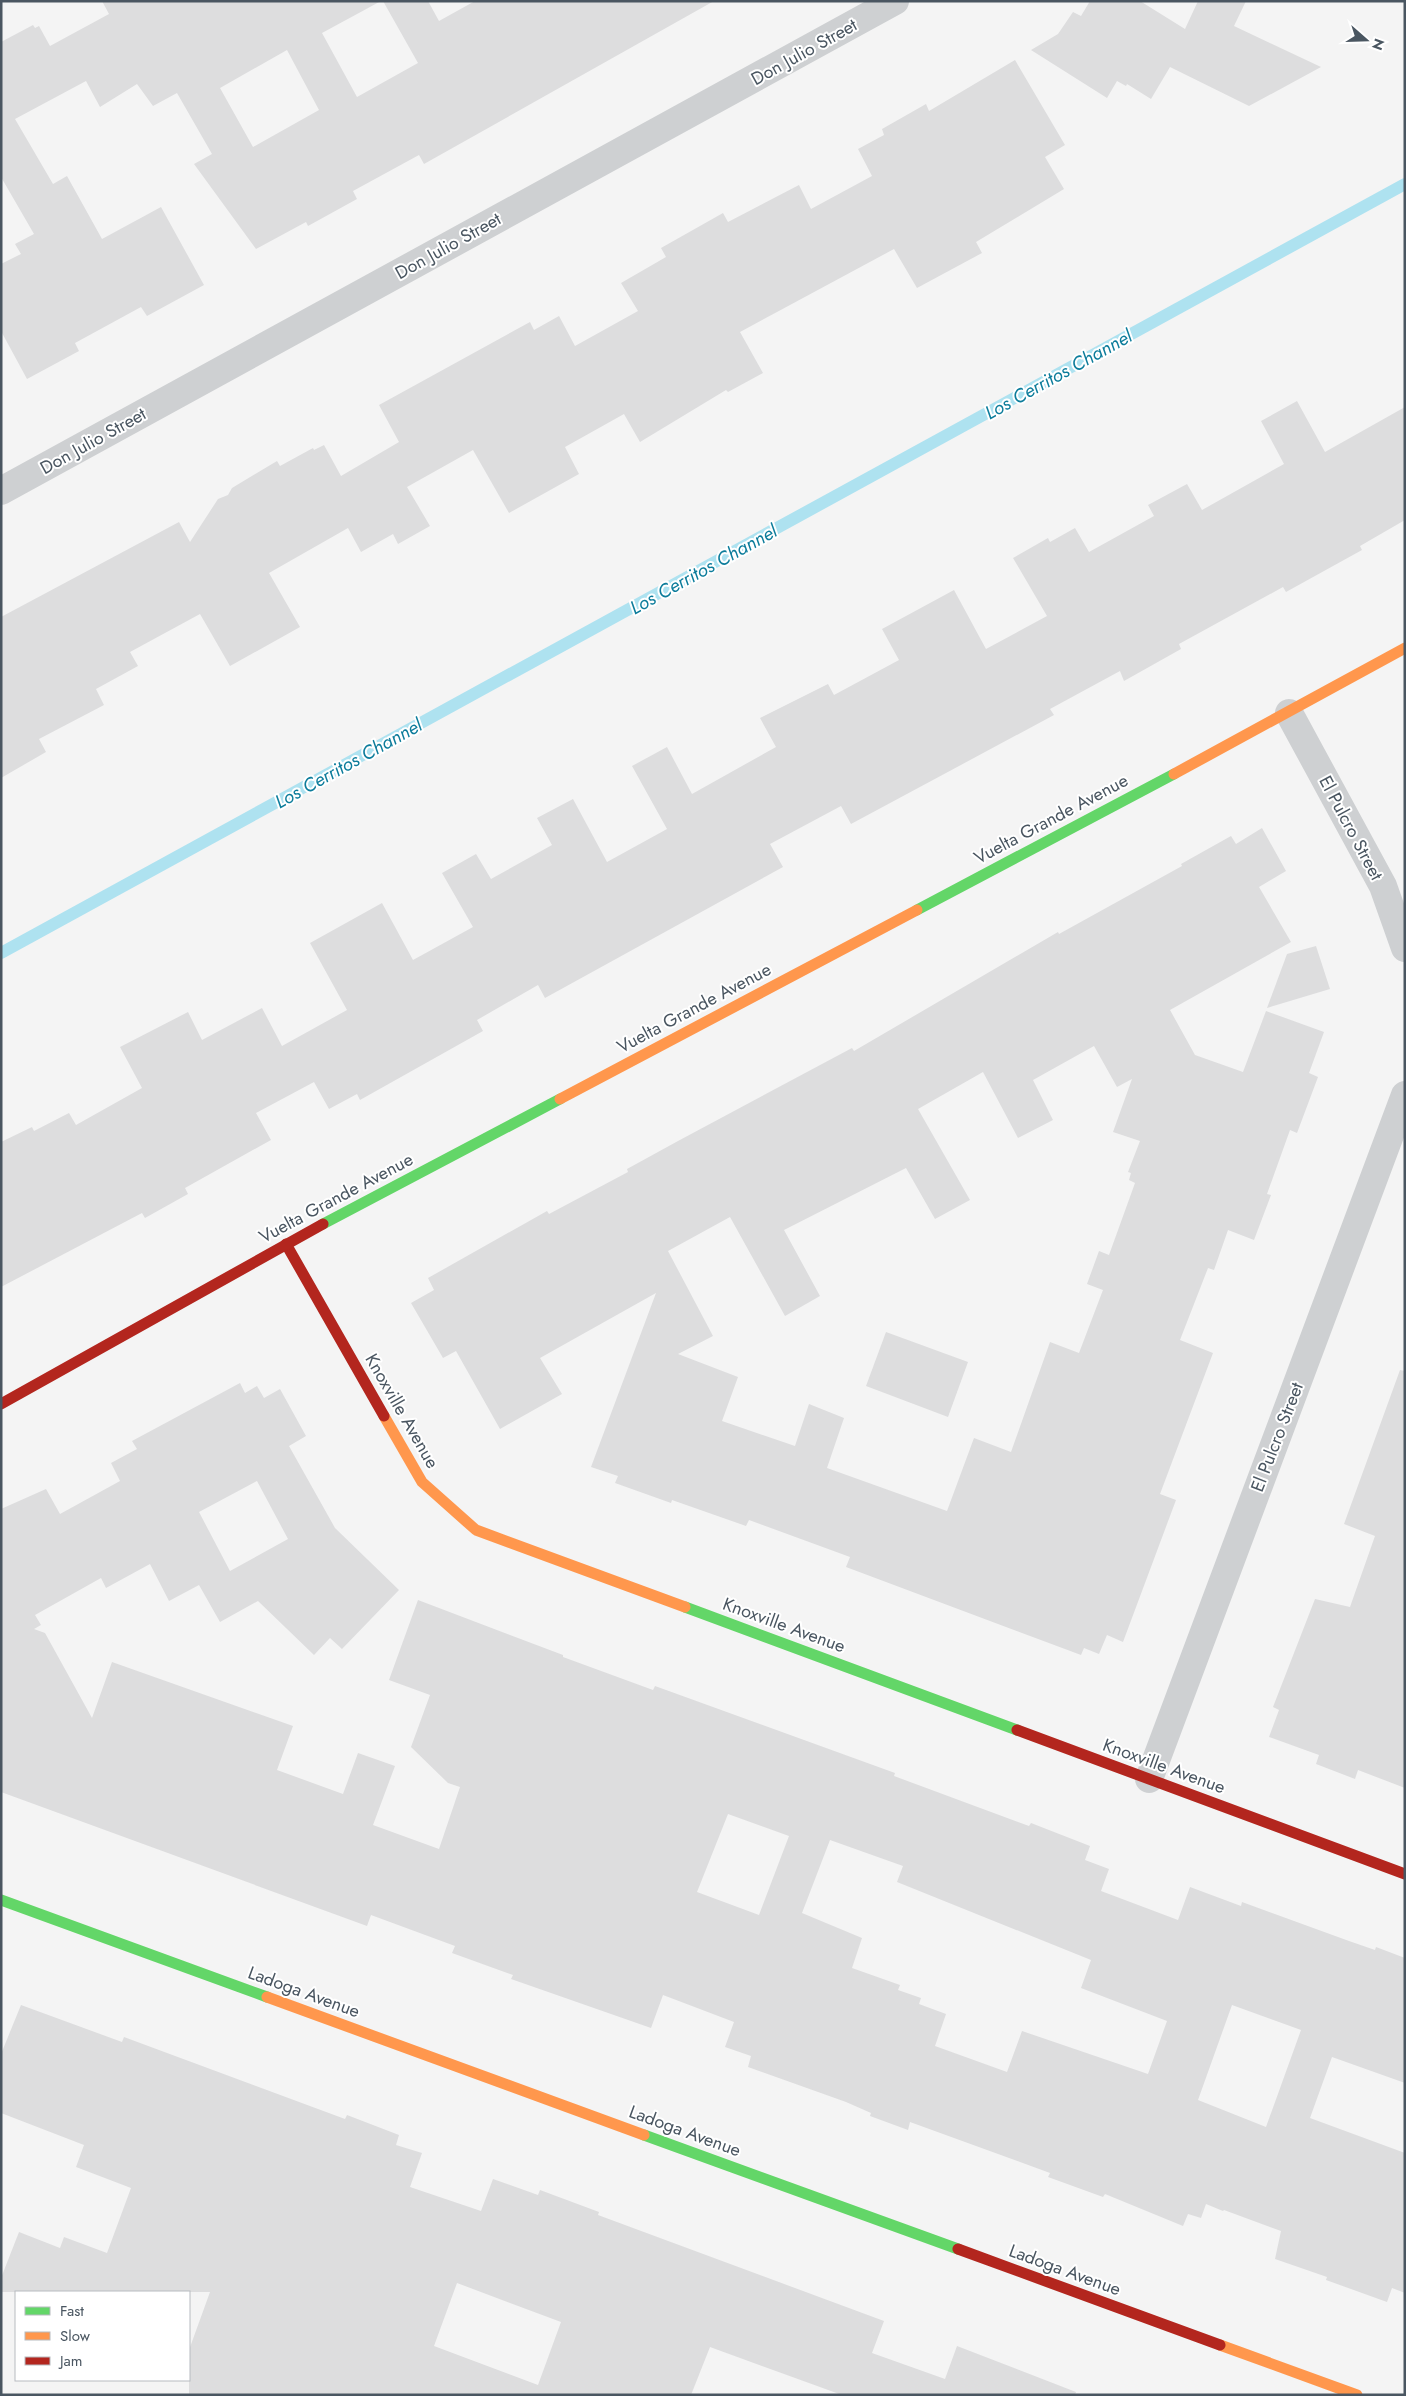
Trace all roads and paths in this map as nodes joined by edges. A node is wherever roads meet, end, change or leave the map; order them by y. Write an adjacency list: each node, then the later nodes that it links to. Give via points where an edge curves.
1 (895, 1): 2 (street, Don Julio Street)
2 (1, 491)
3 (1405, 648): 4 (street, Vuelta Grande Avenue)
4 (1289, 713): 5 (street, El Pulcro Street, via 1383,886); 7 (street, Vuelta Grande Avenue)
5 (1405, 948)
6 (1405, 1096): 9 (street, El Pulcro Street)
7 (286, 1244): 8 (street, Vuelta Grande Avenue); 9 (street, Knoxville Avenue, via 422,1482 476,1530)
8 (1, 1404)
9 (1148, 1779): 10 (street, Knoxville Avenue)
10 (1405, 1874)
11 (1, 1900): 12 (street, Ladoga Avenue)
12 (1357, 2395)

